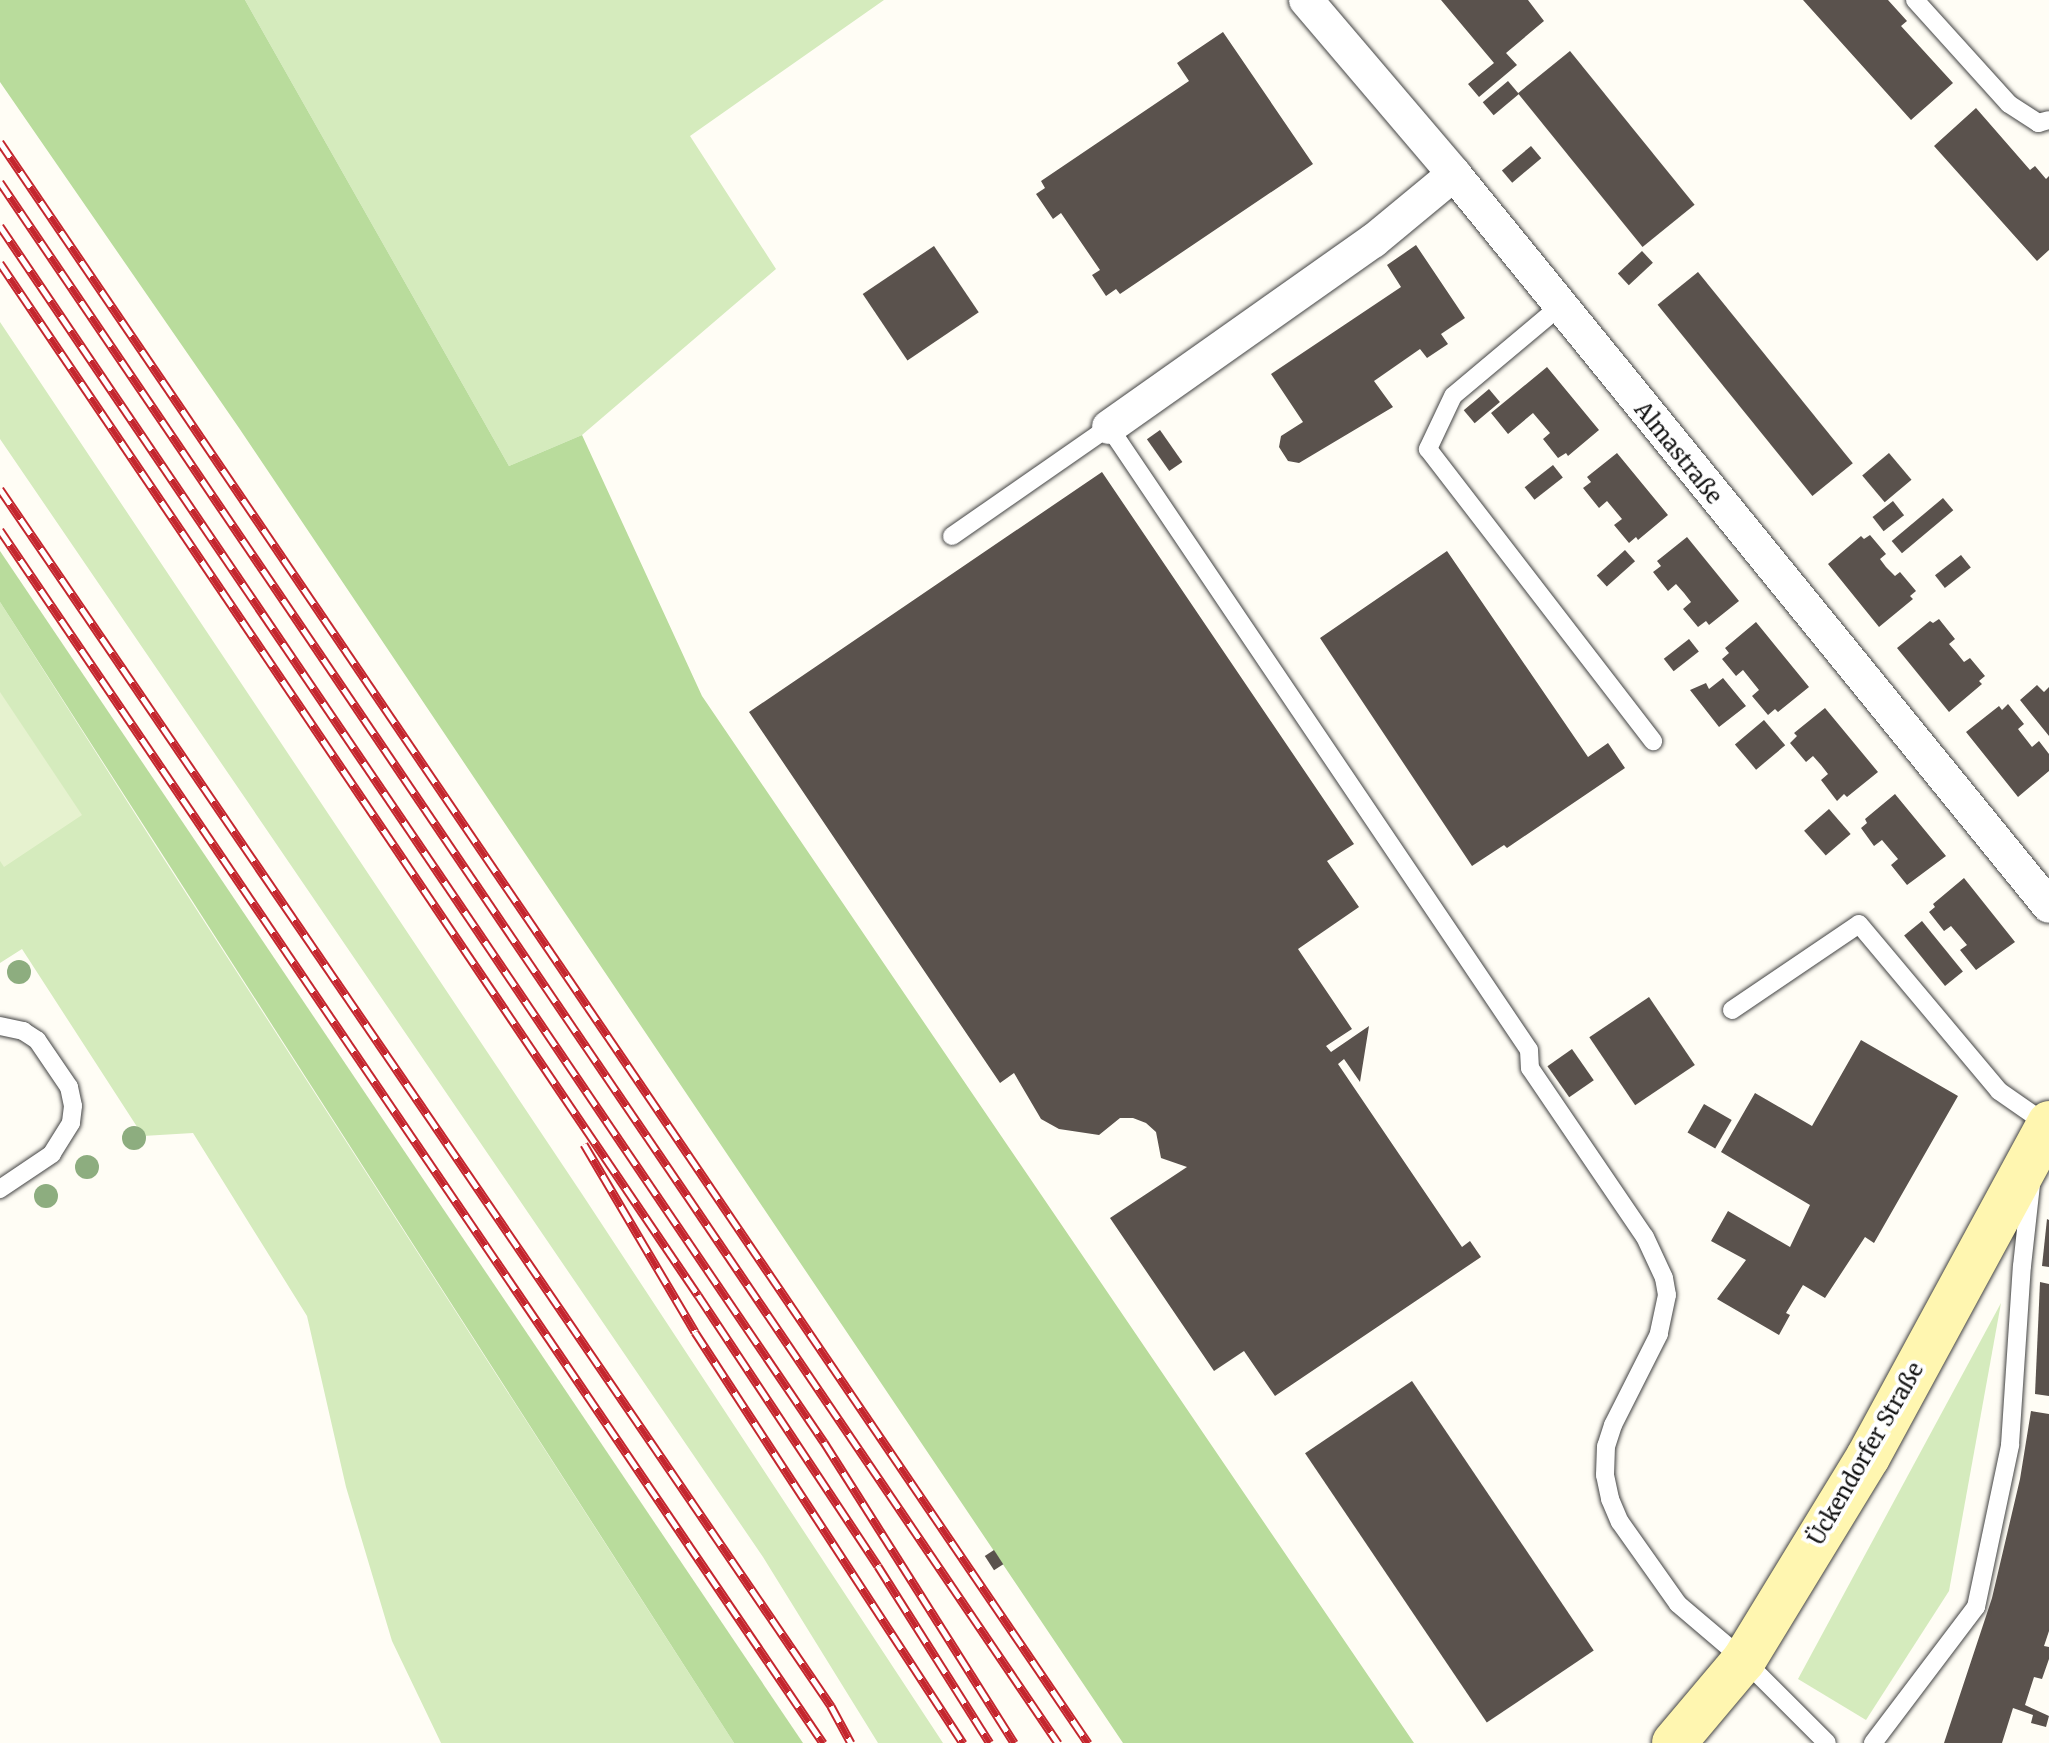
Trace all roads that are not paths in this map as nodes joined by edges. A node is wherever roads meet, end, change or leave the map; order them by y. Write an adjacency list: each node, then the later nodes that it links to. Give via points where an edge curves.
1 (1306, 0): 4 (street, Almastraße)
2 (1915, 0): 3 (lane, via 2009,104 2038,123)
3 (2049, 120)
4 (1454, 174): 5 (street, Almastraße); 6 (street, via 1373,241)
5 (1559, 307): 8 (lane, via 1453,396 1428,449); 9 (street, Almastraße)
6 (1109, 427): 7 (lane); 14 (lane, via 1529,1050 1530,1068 1645,1237 1664,1278 1665,1306 1659,1334 1606,1446 1610,1499 1620,1522 1678,1604)
7 (952, 536)
8 (1653, 741)
9 (2049, 906)
10 (1732, 1010): 12 (lane, via 1859,924 1999,1091)
11 (0, 1026): 13 (lane, via 37,1040 69,1087 73,1106 71,1123 52,1154)
12 (2044, 1132): 14 (main road, Ückendorfer Straße, via 1868,1457); 17 (lane, via 2022,1266 2010,1445 1976,1607)
13 (0, 1189)
14 (1744, 1660): 15 (main road, Ückendorfer Straße); 16 (lane)
15 (1674, 1743)
16 (1827, 1743)
17 (1873, 1743)

